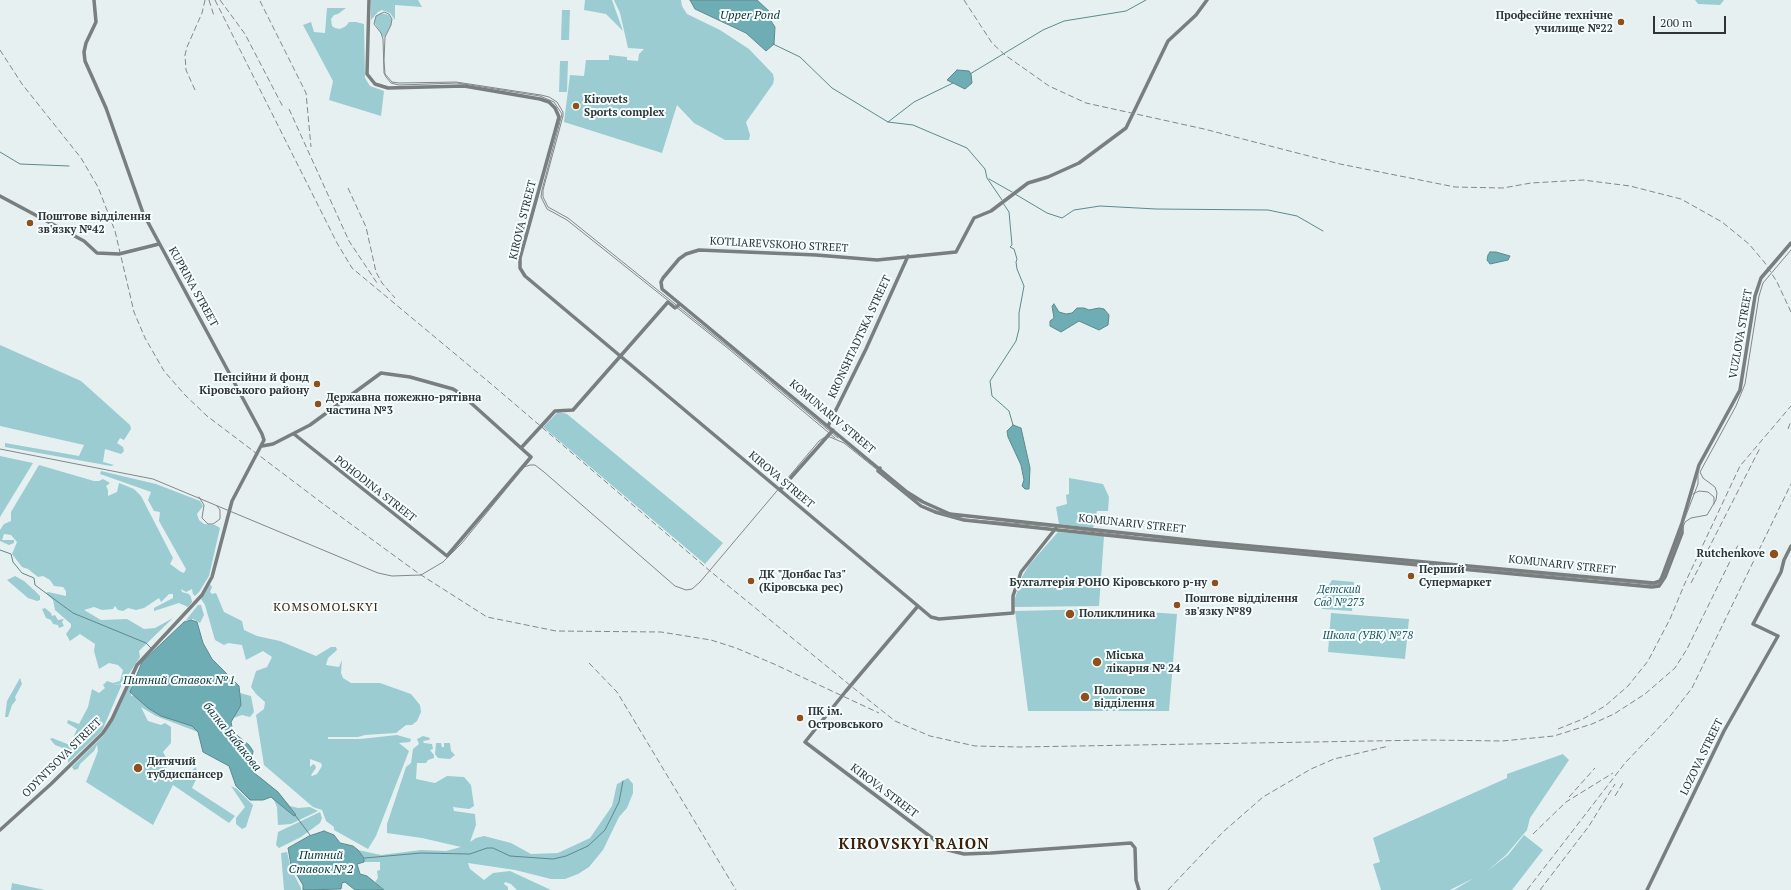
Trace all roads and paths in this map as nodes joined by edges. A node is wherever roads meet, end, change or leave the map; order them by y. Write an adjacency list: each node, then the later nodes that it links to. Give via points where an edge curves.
1 (94, 0): 6 (street, KUPRINA STREET, via 96,22 86,43 85,61 106,108 143,213)
2 (369, 0): 9 (street, KIROVA STREET, via 367,74 374,84 388,88 464,86 540,98 555,108 559,117 520,258 520,268 525,276)
3 (1207, 0): 7 (street, KOTLIAREVSKOHO STREET, via 1196,15 1168,41 1126,128 1079,163 1028,183 991,211 974,218 956,252)
4 (0, 196): 6 (street, via 84,241 97,253 119,254)
5 (1791, 243): 16 (street, VUZLOVA STREET, via 1761,278 1755,296 1740,390 1697,471)
6 (159, 244): 13 (street, KUPRINA STREET, via 262,434)
7 (908, 256): 8 (street, KOTLIAREVSKOHO STREET, via 877,260 699,250 686,254 661,282 662,289); 10 (street, KRONSHTADTSKA STREET)
8 (680, 304): 9 (street, via 675,308 668,302); 10 (street, KOMUNARIV STREET)
9 (621, 356): 14 (street, via 573,410 555,411); 15 (street, KIROVA STREET)
10 (828, 426): 11 (street, KOMUNARIV STREET)
11 (833, 430): 15 (street); 17 (street, KOMUNARIV STREET, via 879,470 923,502 950,514)
12 (294, 434): 13 (street); 14 (street, via 330,412 378,374 384,373 453,389); 14 (street, POHODINA STREET, via 447,556 531,456)
13 (262, 446): 22 (street, ODYNTSOVA STREET, via 232,502 212,577 197,600 136,665 112,720 103,733 52,784)
14 (521, 448)
15 (780, 490): 21 (street, KIROVA STREET)
16 (1682, 523): 19 (street, VUZLOVA STREET, via 1662,577); 20 (street, VUZLOVA STREET, via 1682,533 1665,578)
17 (1057, 527): 19 (street, KOMUNARIV STREET); 20 (street, KOMUNARIV STREET, via 1143,539); 21 (street, via 1021,572 1013,596 1013,613 939,619 931,617)
18 (1791, 546): 23 (street, LOZOVA STREET, via 1781,572 1753,624 1778,636 1724,731)
19 (1654, 583)
20 (1657, 587)
21 (918, 606): 24 (street, KIROVA STREET, via 805,742 948,850 964,854 991,853 1131,843 1135,848 1136,880)
22 (0, 830)
23 (1647, 889)
24 (1139, 890)

